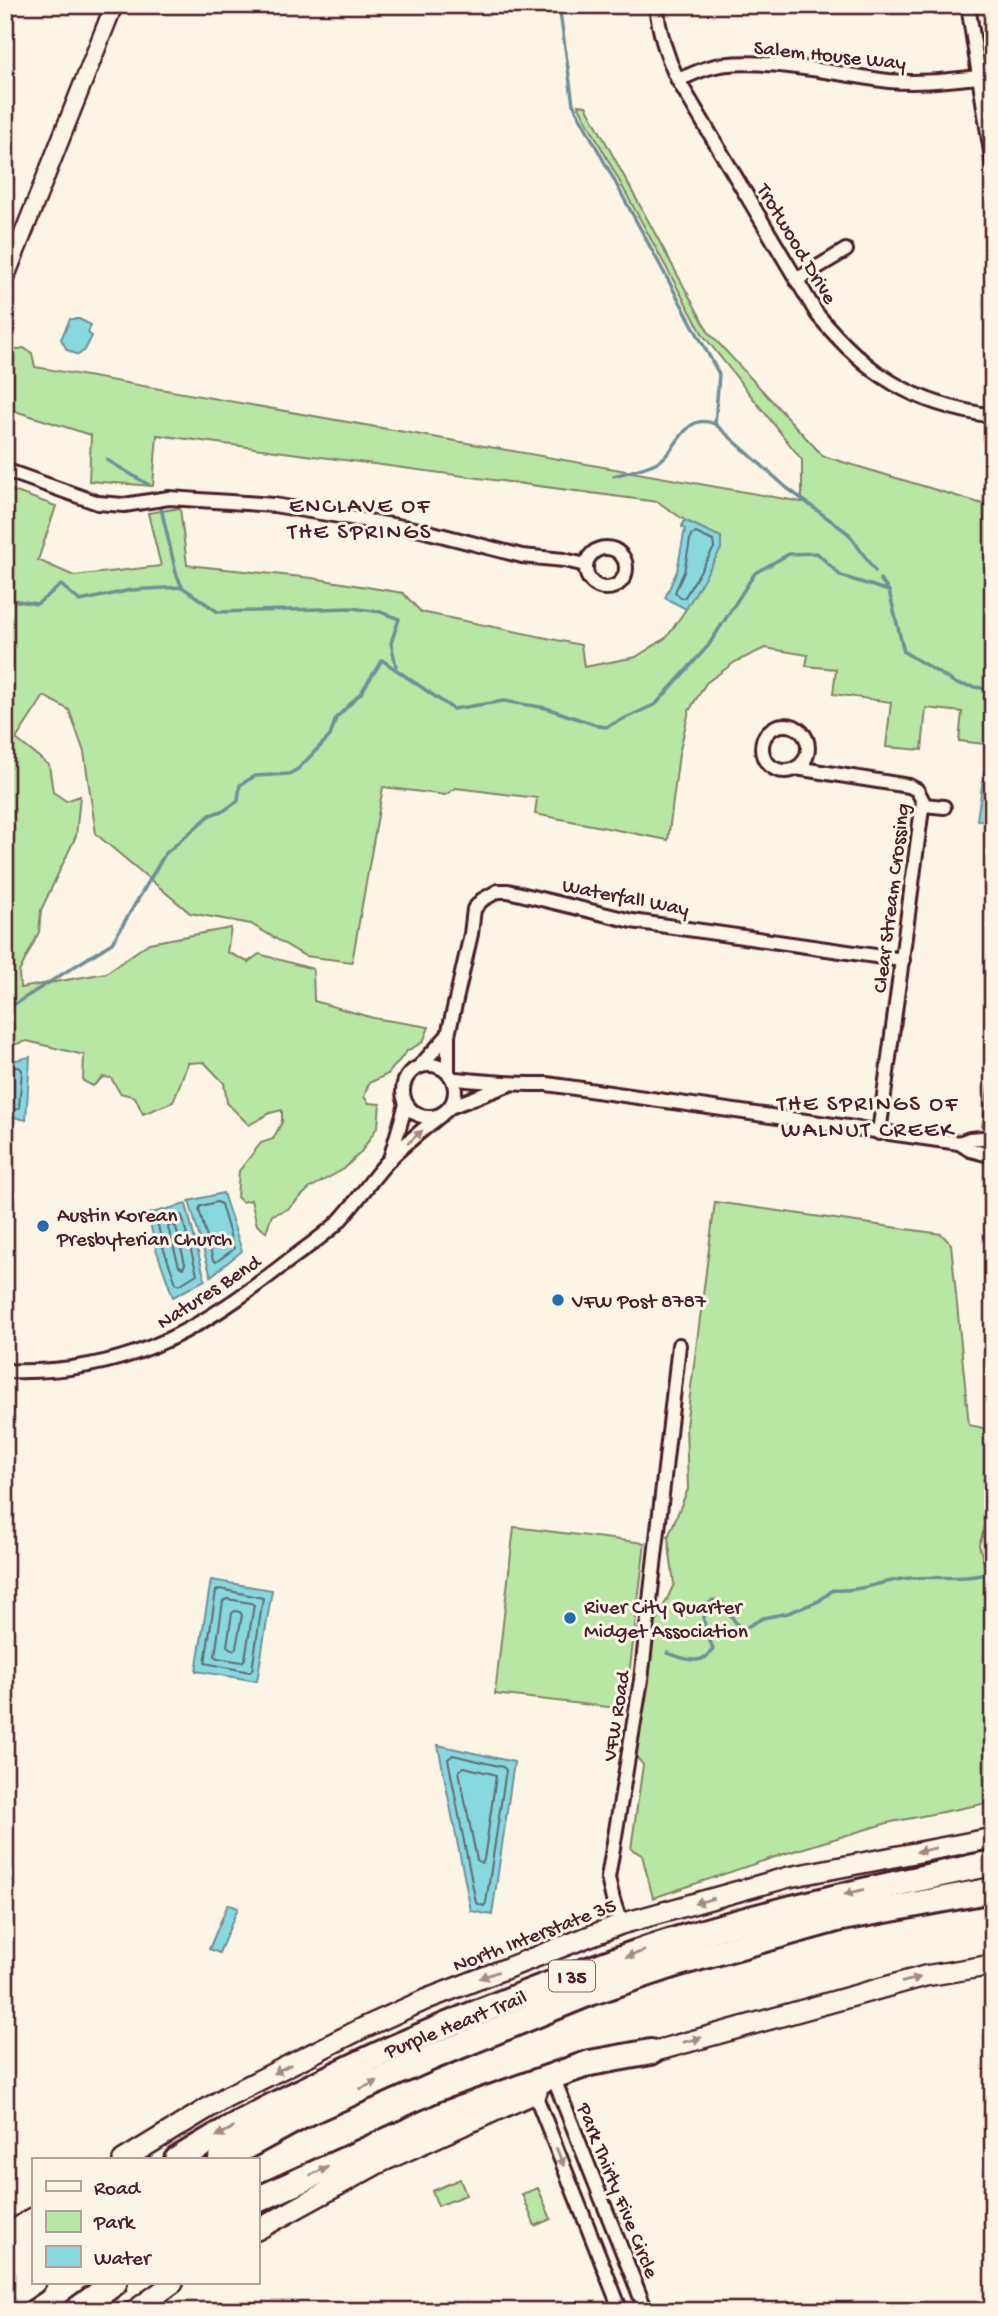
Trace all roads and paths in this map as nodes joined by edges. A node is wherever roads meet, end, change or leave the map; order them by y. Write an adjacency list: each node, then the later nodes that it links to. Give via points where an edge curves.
1 (114, 5): 8 (street)
2 (656, 5): 5 (street, Trotwood Drive, via 667,58)
3 (968, 5): 4 (street)
4 (979, 77): 5 (street, Salem House Way, via 892,81 738,64 710,67); 6 (street)
5 (678, 80): 9 (street, Trotwood Drive)
6 (993, 165)
7 (846, 250): 9 (street)
8 (5, 279)
9 (796, 280): 10 (street, Trotwood Drive, via 841,343 895,386 928,401)
10 (993, 416)
11 (5, 470): 12 (street, via 98,503 124,505 169,498 274,505)
12 (586, 565)
13 (796, 768): 14 (street, Clear Stream Crossing, via 909,786 921,795)
14 (924, 805): 15 (street); 16 (street, Clear Stream Crossing)
15 (944, 807)
16 (904, 960): 17 (street, Waterfall Way, via 632,921 498,891 474,909); 23 (street, Clear Stream Crossing)
17 (449, 1035): 18 (street); 19 (street, Waterfall Way)
18 (421, 1066): 19 (street, via 432,1065); 21 (street, via 405,1080)
19 (450, 1076): 20 (street, Natures Bend); 22 (street, via 456,1095)
20 (508, 1085): 22 (street, Natures Bend); 23 (street, Natures Bend, via 547,1084)
21 (406, 1104): 22 (street, via 430,1118); 27 (street, Natures Bend)
22 (446, 1111): 27 (street, Natures Bend, one-way to 22)
23 (879, 1133): 25 (street, Natures Bend)
24 (993, 1137): 25 (street, Natures Bend)
25 (959, 1143): 26 (street, Natures Bend)
26 (993, 1156)
27 (390, 1159): 29 (street, Natures Bend, via 334,1226 195,1327 160,1345 113,1360 70,1368)
28 (679, 1345): 33 (street, VFW Road, via 641,1680 608,1878)
29 (5, 1371)
30 (993, 1838): 33 (main road, North Interstate 35, one-way to 33, via 789,1877)
31 (993, 1863): 39 (highway, Purple Heart Trail / I 35, one-way to 39, via 864,1889 678,1939 591,1969 421,2034 302,2091)
32 (993, 1890): 40 (highway, Purple Heart Trail / I 35, one-way to 32, via 336,2100 592,1992 837,1919)
33 (621, 1924): 38 (main road, North Interstate 35, one-way to 38, via 363,2028 226,2097)
34 (993, 1965): 35 (main road, one-way to 34, via 925,1976)
35 (651, 2052): 36 (main road); 41 (highway, one-way to 35, via 448,2113 590,2063)
36 (556, 2084): 37 (main road); 56 (street, Park Thirty Five Circle)
37 (535, 2094): 43 (main road, via 379,2163); 55 (street, Park Thirty Five Circle, one-way to 55)
38 (126, 2158)
39 (180, 2158)
40 (225, 2158)
41 (259, 2199)
42 (32, 2219): 45 (main road)
43 (259, 2229)
44 (32, 2232): 46 (highway)
45 (5, 2236)
46 (5, 2254)
47 (32, 2254): 48 (highway)
48 (5, 2275)
49 (32, 2282): 52 (highway)
50 (113, 2284): 53 (highway)
51 (172, 2284): 54 (main road)
52 (5, 2300)
53 (76, 2311)
54 (134, 2311)
55 (621, 2311)
56 (646, 2311)

